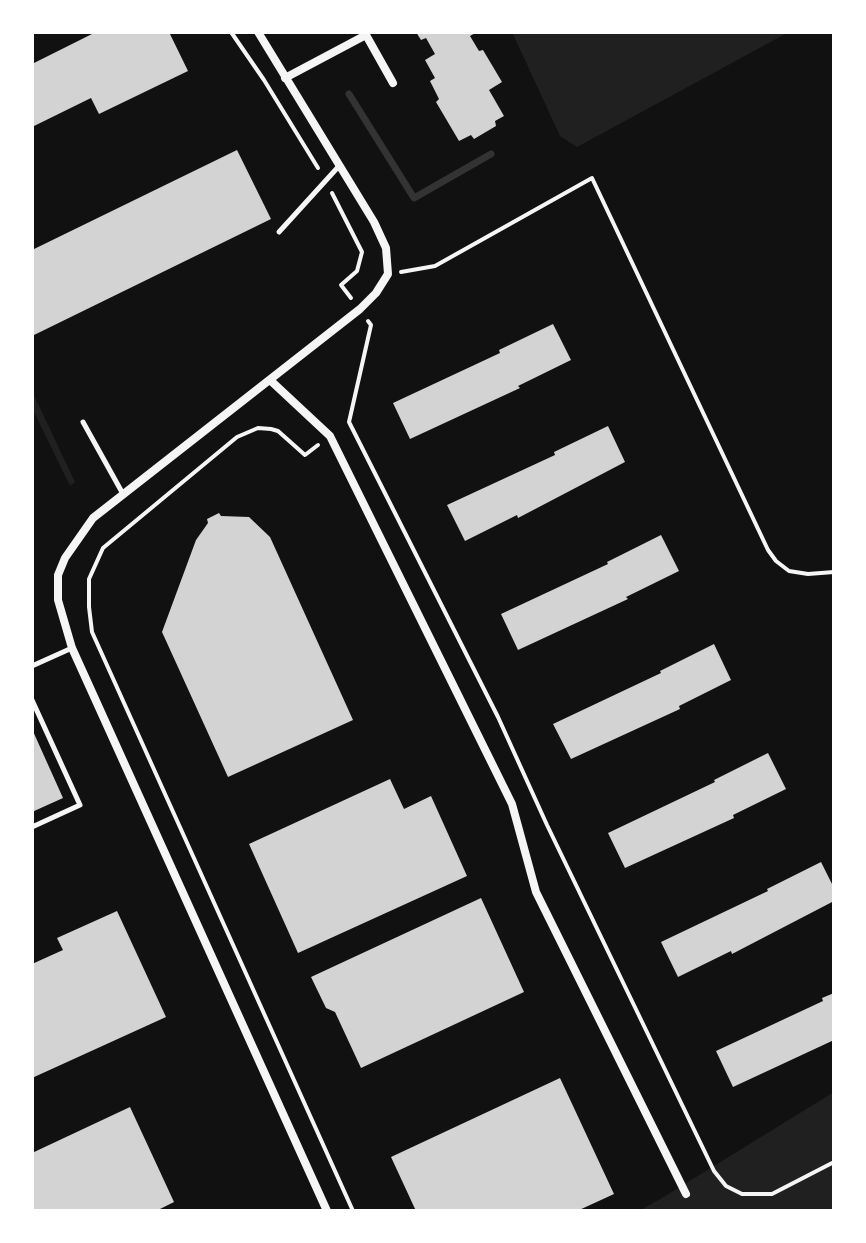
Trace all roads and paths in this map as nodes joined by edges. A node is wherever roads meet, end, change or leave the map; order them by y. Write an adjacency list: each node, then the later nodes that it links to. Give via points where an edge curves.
1 (231, 32): 7 (path)
2 (258, 32): 4 (street)
3 (365, 34): 4 (street); 5 (street)
4 (285, 78): 6 (street)
5 (393, 83)
6 (339, 166): 7 (lane); 9 (street, via 386,248)
7 (326, 181): 8 (lane); 10 (path, via 362,252 357,271 341,285)
8 (279, 232)
9 (388, 274): 10 (street); 16 (path, via 435,266 592,178 768,550 789,571)
10 (360, 309): 11 (street); 13 (path, via 371,325)
11 (270, 380): 14 (street); 15 (street)
12 (83, 422): 15 (lane)
13 (349, 422): 14 (path); 21 (path, via 491,703 714,1171 742,1194 772,1194)
14 (330, 436): 22 (street, via 512,804 536,892); 24 (path, via 305,455 271,429 237,437 103,548 89,579 89,607 92,632)
15 (123, 494): 17 (street, via 93,518 58,575 58,600)
16 (834, 572)
17 (72, 648): 18 (lane); 23 (street)
18 (32, 666)
19 (32, 700): 20 (lane, via 80,805)
20 (32, 827)
21 (834, 1162)
22 (686, 1194)
23 (327, 1211)
24 (353, 1211)

